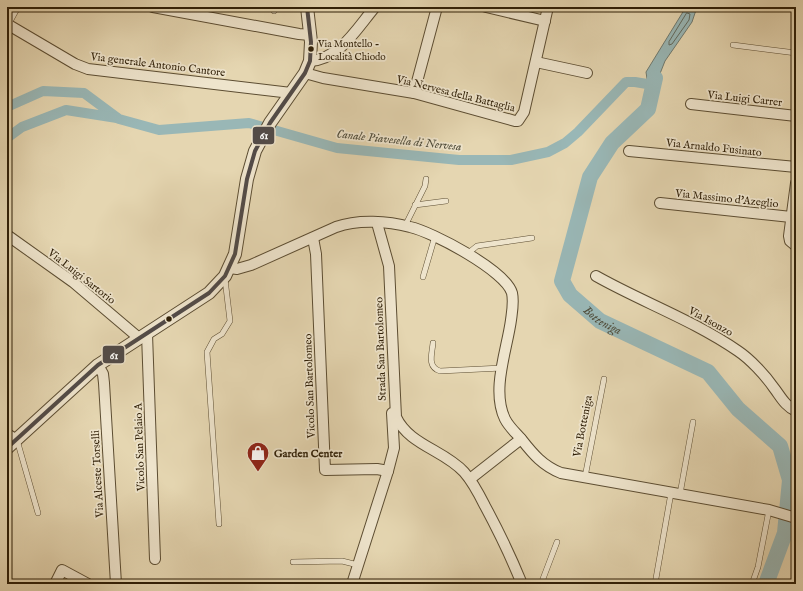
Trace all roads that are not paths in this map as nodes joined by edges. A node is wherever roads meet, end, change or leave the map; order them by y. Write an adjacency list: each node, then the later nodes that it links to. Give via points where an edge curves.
1 (18, 7): 9 (lane, Via generale Antonio Cantore)
2 (153, 7): 10 (street)
3 (307, 7): 10 (street)
4 (375, 7): 13 (street, via 336,51 323,59)
5 (438, 7): 18 (street)
6 (486, 7): 8 (street)
7 (548, 7): 8 (street, Via Nervesa della Battaglia)
8 (545, 21): 14 (street, Via Nervesa della Battaglia)
9 (7, 25): 17 (street, Via generale Antonio Cantore, via 88,69)
10 (310, 35): 13 (street)
11 (733, 45): 12 (lane)
12 (796, 53)
13 (310, 61): 15 (street)
14 (536, 62): 16 (street); 18 (street, Via Nervesa della Battaglia, via 524,112 515,122)
15 (305, 73): 17 (street); 18 (street, Via Nervesa della Battaglia)
16 (587, 73)
17 (291, 93): 37 (street, via 262,138 251,164 235,254)
18 (414, 93)
19 (690, 104): 20 (street, Via Luigi Carrer)
20 (796, 116)
21 (629, 151): 22 (street, Via Arnaldo Fusinato)
22 (796, 167)
23 (426, 179): 27 (lane)
24 (796, 183): 28 (street, Via Massimo d'Azeglio)
25 (446, 201): 27 (lane)
26 (660, 203): 28 (street, Via Massimo d'Azeglio)
27 (415, 205): 30 (lane)
28 (791, 218): 35 (street, Via Massimo d'Azeglio, via 789,236)
29 (377, 223): 30 (street); 33 (street, via 344,224); 45 (street, Strada San Bartolomeo, via 389,266)
30 (405, 226): 32 (street)
31 (7, 235): 40 (street, Via Luigi Sartorio)
32 (435, 236): 36 (street); 39 (lane)
33 (313, 238): 37 (street, via 243,268); 51 (street, Vicolo San Bartolomeo, via 316,254 325,470)
34 (532, 238): 36 (lane, via 477,246)
35 (794, 245)
36 (466, 254): 43 (street, via 495,272 507,284 512,294 512,312)
37 (227, 272): 40 (street, via 209,293); 58 (lane, via 230,321 222,334 214,339 207,352)
38 (596, 276): 46 (street, Via Isonzo, via 739,351 767,380 784,404)
39 (423, 277)
40 (143, 336): 42 (street); 60 (street, Vicolo San Pelaio A)
41 (433, 343): 43 (lane, via 431,363 435,370)
42 (98, 364): 48 (street); 65 (street, Via Alceste Torselli, via 104,383)
43 (503, 368): 49 (street, via 500,389 502,409)
44 (604, 379): 52 (lane, Via Botteniga)
45 (394, 404): 51 (street, via 391,409 394,448); 53 (street, Strada San Bartolomeo, via 396,417 405,431 452,462)
46 (796, 411)
47 (693, 422): 54 (lane)
48 (12, 437): 50 (street); 56 (lane)
49 (521, 439): 52 (street, via 548,467 560,473); 53 (street)
50 (7, 448)
51 (388, 471): 62 (street)
52 (585, 477): 54 (street)
53 (470, 479): 67 (street, Strada San Bartolomeo, via 496,526)
54 (675, 493): 55 (street); 69 (lane)
55 (771, 510): 57 (street); 70 (lane)
56 (38, 513)
57 (796, 518)
58 (218, 524)
59 (557, 542): 68 (lane)
60 (155, 559)
61 (293, 562): 62 (lane, via 342,561)
62 (358, 565): 66 (street)
63 (54, 584): 64 (street, via 62,570)
64 (88, 584)
65 (116, 584)
66 (352, 584)
67 (522, 584)
68 (540, 584)
69 (655, 584)
70 (752, 584)

